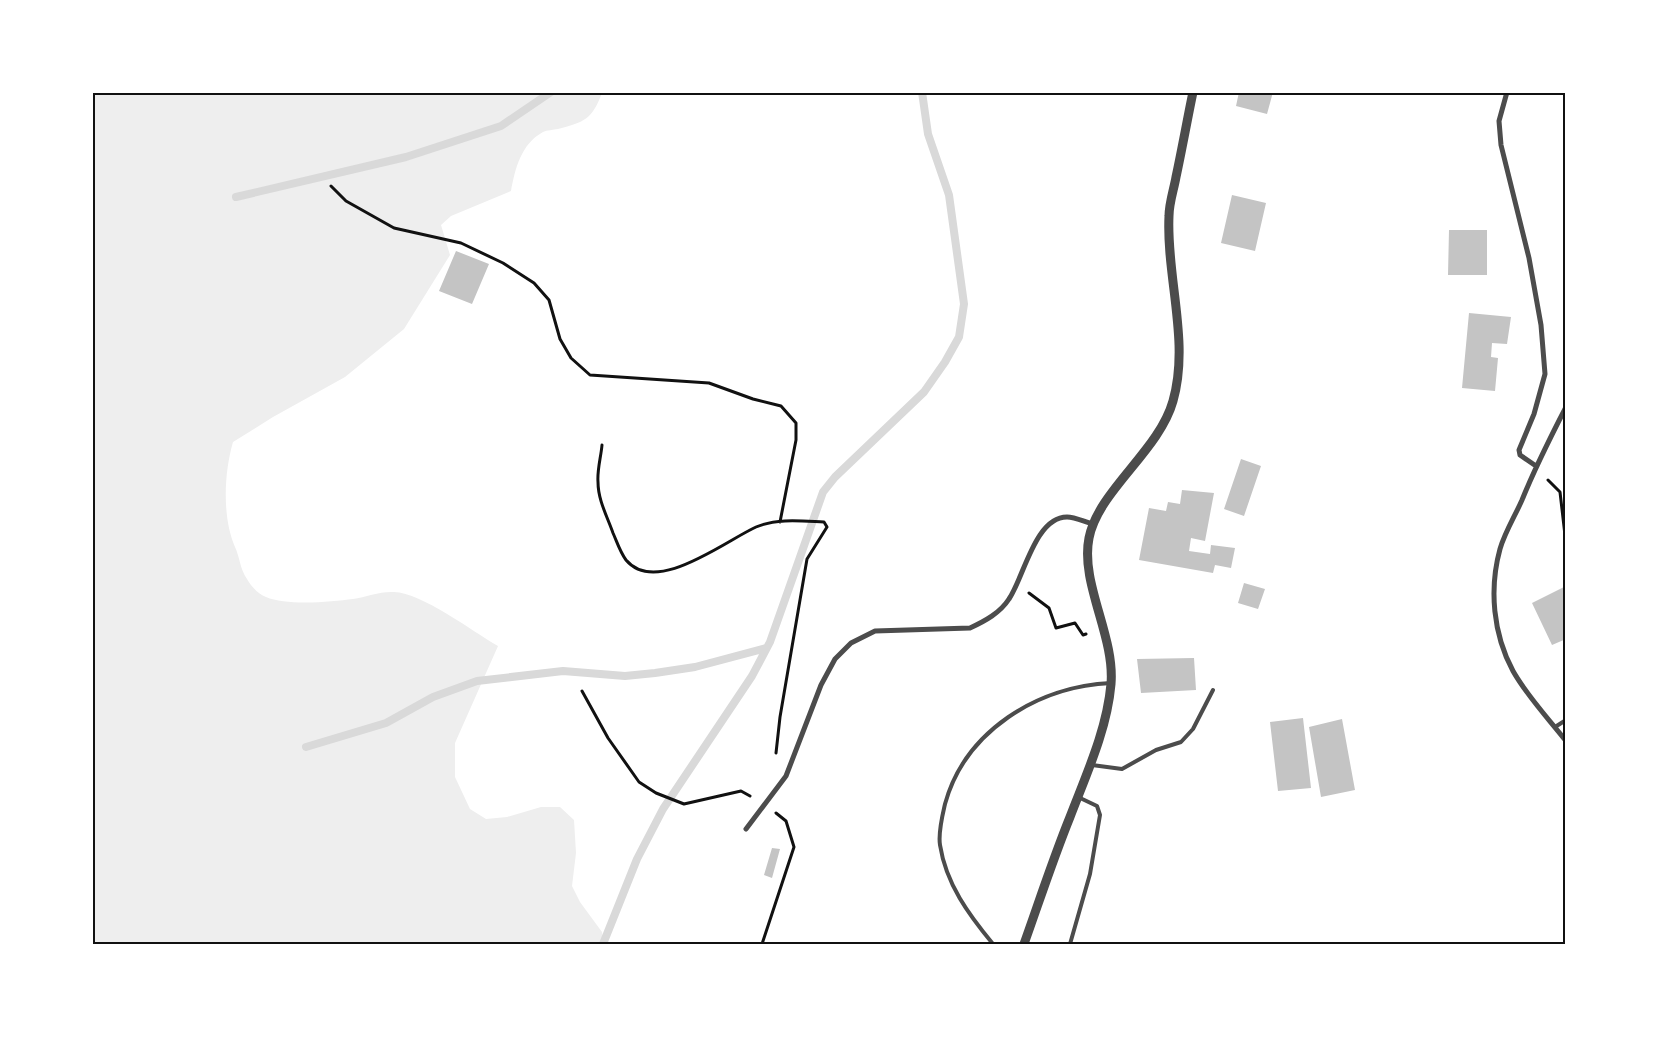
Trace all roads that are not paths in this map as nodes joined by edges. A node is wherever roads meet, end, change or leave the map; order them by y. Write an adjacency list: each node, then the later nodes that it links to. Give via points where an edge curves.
1 (1193, 92): 5 (street, via 1168,215 1180,340 1174,400 1162,428)
2 (1507, 92): 4 (street, via 1499,121 1501,145 1529,258 1541,325 1544,374 1534,414 1519,450 1520,456)
3 (1566, 407): 4 (street)
4 (1536, 466): 9 (street, via 1500,549 1494,593 1495,618 1501,644 1513,670)
5 (1093, 524): 6 (street, via 1088,555 1108,652); 13 (street, via 1067,517 1050,524 1034,546 1018,585 999,612 970,628 875,631 851,643 835,659 821,685 786,776)
6 (1111, 684): 11 (street); 14 (lane, via 1063,691 1024,707 992,729 968,754 950,787 939,844 947,876 962,903)
7 (1213, 690): 11 (lane, via 1193,729 1181,742 1156,750 1122,769)
8 (1566, 720): 9 (lane)
9 (1555, 727): 10 (street)
10 (1566, 741)
11 (1090, 765): 12 (street)
12 (1078, 797): 15 (street); 16 (lane, via 1097,806 1100,815 1090,874)
13 (746, 829)
14 (993, 944)
15 (1024, 944)
16 (1070, 944)

